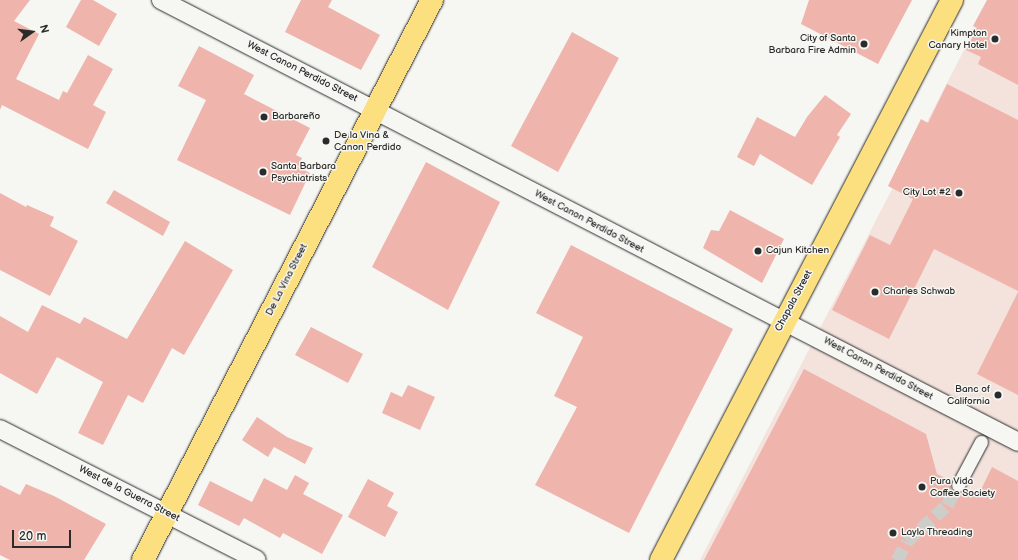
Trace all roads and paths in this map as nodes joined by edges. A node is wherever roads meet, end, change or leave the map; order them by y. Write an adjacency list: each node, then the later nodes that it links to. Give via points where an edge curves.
1 (432, 0): 4 (main road, De La Vina Street)
2 (952, 0): 5 (main road, Chapala Street)
3 (168, 2): 4 (street, West Canon Perdido Street)
4 (375, 109): 5 (street, West Canon Perdido Street); 10 (main road, De La Vina Street)
5 (783, 322): 8 (street, West Canon Perdido Street); 13 (main road, Chapala Street)
6 (0, 429): 10 (street, West de la Guerra Street)
7 (981, 442): 9 (street)
8 (1018, 442)
9 (958, 485)
10 (166, 514): 11 (main road, De La Vina Street); 12 (street, West de la Guerra Street)
11 (143, 560)
12 (257, 560)
13 (661, 560)

